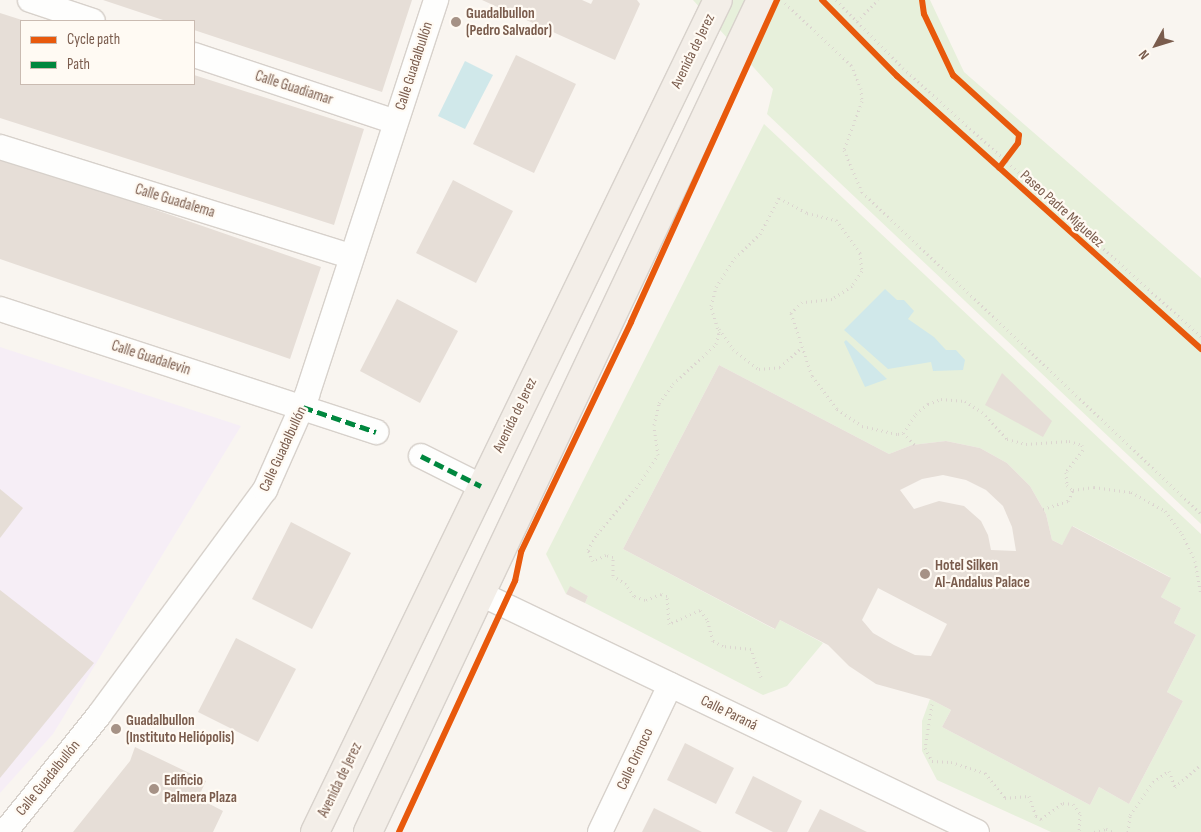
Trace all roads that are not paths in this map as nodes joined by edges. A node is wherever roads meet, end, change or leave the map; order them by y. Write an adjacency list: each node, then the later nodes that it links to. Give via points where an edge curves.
1 (30, 0): 5 (street)
2 (436, 0): 7 (street, Calle Guadalbullón)
3 (718, 0): 14 (main road, Avenida de Jerez)
4 (761, 0): 15 (main road)
5 (90, 20)
6 (195, 55): 7 (street, Calle Guadiamar)
7 (395, 122): 9 (street, Calle Guadalbullón)
8 (0, 147): 9 (street, Calle Guadalema)
9 (350, 256): 11 (street, Calle Guadalbullón)
10 (0, 310): 11 (street, Calle Guadalevin)
11 (303, 407): 12 (street, Calle Guadalevin); 17 (street, Calle Guadalbullón, via 265,490 99,715)
12 (376, 432)
13 (421, 456): 14 (street)
14 (481, 486): 18 (main road, Avenida de Jerez)
15 (481, 594): 16 (street, Calle Paraná); 19 (main road)
16 (670, 685): 20 (street, Calle Orinoco); 21 (street, Calle Paraná)
17 (5, 832)
18 (315, 832)
19 (368, 832)
20 (600, 832)
21 (977, 832)

